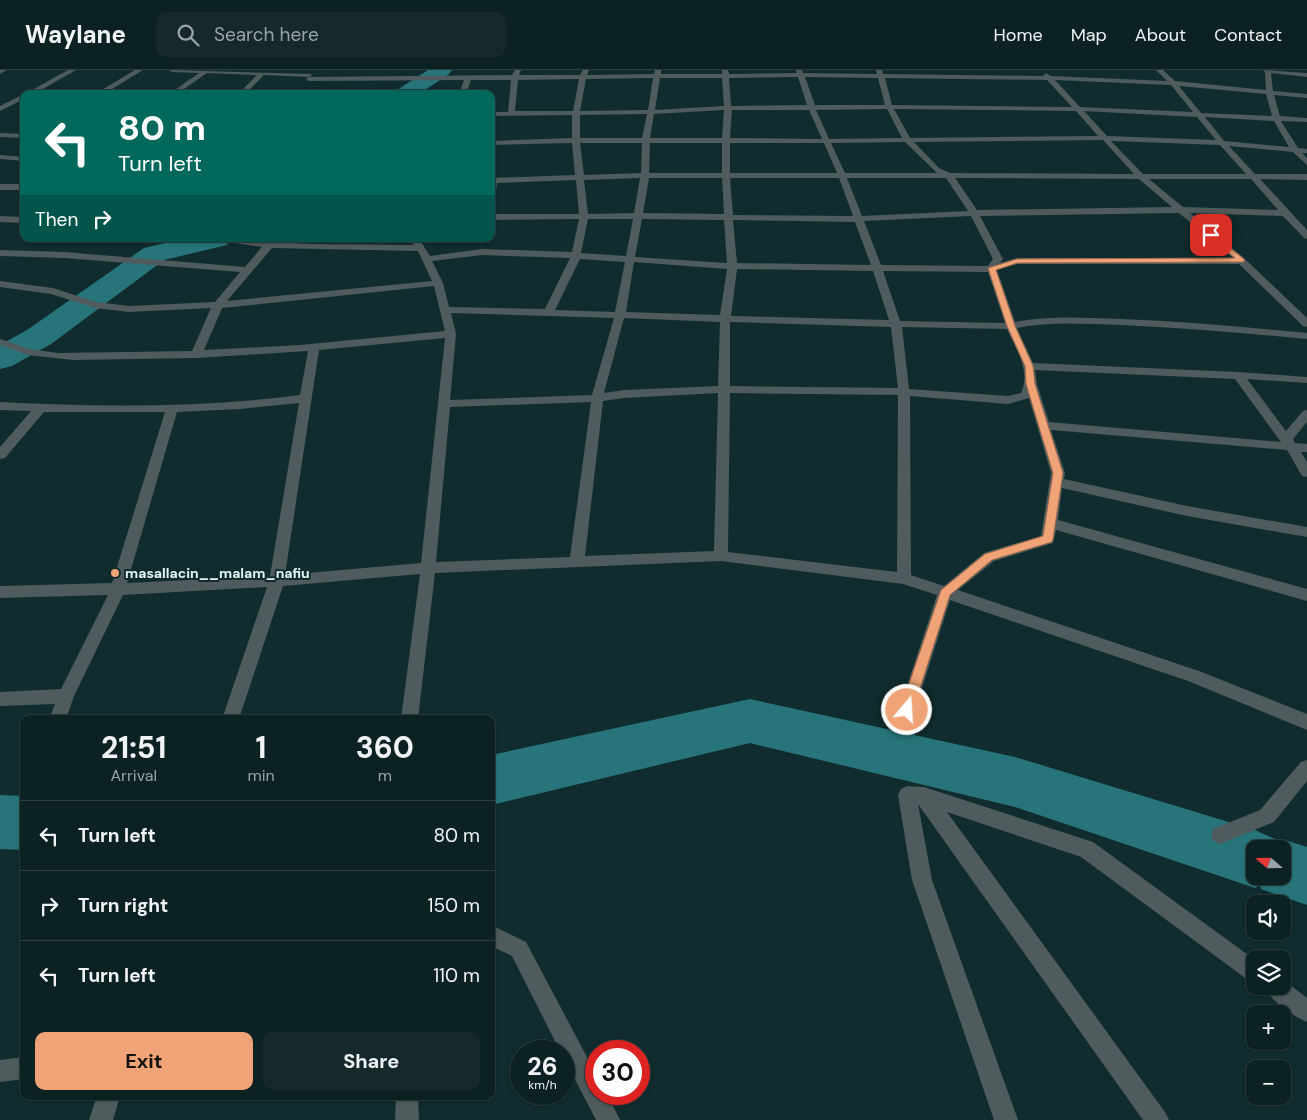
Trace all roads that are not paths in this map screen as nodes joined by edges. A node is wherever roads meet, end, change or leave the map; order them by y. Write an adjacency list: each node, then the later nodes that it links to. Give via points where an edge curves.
1 (4, 70): 9 (street)
2 (73, 70): 22 (street)
3 (140, 70): 23 (street)
4 (172, 70): 8 (street)
5 (1042, 70): 20 (street)
6 (1159, 70): 21 (street)
7 (1267, 70): 17 (street); 27 (street)
8 (207, 71): 16 (street); 24 (street)
9 (0, 72)
10 (801, 72): 12 (street); 13 (street); 34 (street)
11 (658, 73): 12 (street); 15 (street); 36 (street)
12 (725, 73): 33 (street)
13 (880, 73): 20 (street); 32 (street)
14 (517, 74): 15 (street); 18 (street); 39 (street)
15 (585, 74): 37 (street)
16 (261, 75): 19 (street); 25 (street)
17 (1307, 75)
18 (469, 77): 19 (street); 26 (street)
19 (309, 78)
20 (1049, 78): 21 (street); 35 (street)
21 (1172, 83): 27 (street); 40 (street)
22 (36, 90)
23 (105, 90)
24 (178, 90)
25 (245, 90)
26 (464, 90)
27 (1268, 92): 28 (street); 41 (street)
28 (1307, 96)
29 (20, 98): 30 (street)
30 (2, 106): 31 (street)
31 (20, 106)
32 (889, 107): 34 (street); 35 (street); 49 (street)
33 (728, 108): 34 (street); 36 (street); 48 (street)
34 (812, 108): 50 (street)
35 (1078, 109): 40 (street); 45 (street)
36 (652, 112): 37 (street); 47 (street)
37 (576, 113): 39 (street); 46 (street)
38 (495, 114): 39 (street)
39 (511, 114)
40 (1198, 114): 41 (street); 52 (street)
41 (1274, 117): 42 (street); 53 (street)
42 (1307, 120)
43 (0, 135): 44 (street)
44 (20, 136)
45 (1103, 138): 49 (street); 52 (street); 62 (street)
46 (576, 140): 47 (street); 51 (street); 65 (street)
47 (646, 140): 48 (street); 58 (street)
48 (726, 140): 50 (street); 59 (street)
49 (907, 140): 50 (street); 61 (street, via 936,170)
50 (827, 141): 60 (street)
51 (495, 143)
52 (1222, 143): 53 (street); 63 (street)
53 (1294, 150): 54 (street); 57 (street)
54 (1307, 151)
55 (0, 157): 56 (street)
56 (20, 159)
57 (1307, 163)
58 (645, 175): 59 (street); 65 (street); 72 (street)
59 (726, 175): 60 (street); 75 (street)
60 (842, 176): 61 (street); 77 (street)
61 (949, 176): 62 (street); 71 (street)
62 (1140, 176): 63 (street); 69 (street)
63 (1253, 176): 64 (street); 70 (street)
64 (1307, 177)
65 (580, 178): 66 (street); 74 (street)
66 (495, 181)
67 (0, 187): 68 (street)
68 (20, 187)
69 (1181, 210): 70 (street); 71 (street); 86 (street)
70 (1286, 213): 79 (street)
71 (974, 214): 77 (street); 89 (street, via 998,259)
72 (638, 216): 74 (street); 75 (street); 85 (street)
73 (495, 217): 74 (street)
74 (584, 217): 84 (street)
75 (729, 218): 77 (street); 87 (street)
76 (0, 219): 78 (street)
77 (858, 219): 88 (street)
78 (20, 220)
79 (1307, 236)
80 (247, 242): 81 (street)
81 (269, 245): 82 (street); 90 (street)
82 (420, 249): 84 (street); 91 (street)
83 (0, 254): 90 (street, via 64,255)
84 (576, 256): 85 (street); 97 (street)
85 (628, 260): 87 (street); 98 (street)
86 (1242, 260): 89 (street, via 1017,261); 96 (street)
87 (732, 266): 88 (street); 99 (street)
88 (878, 268): 89 (street); 101 (street)
89 (992, 268): 102 (street)
90 (247, 270): 93 (street)
91 (438, 283): 93 (street); 95 (street)
92 (0, 284): 93 (street, via 53,291 95,304 129,309)
93 (218, 305): 107 (street)
94 (1307, 307): 96 (street)
95 (445, 310): 97 (street); 103 (street)
96 (1293, 310): 100 (street)
97 (549, 312): 98 (street)
98 (620, 314): 99 (street); 115 (street)
99 (725, 320): 101 (street); 112 (street)
100 (1307, 324)
101 (896, 325): 102 (street); 113 (street)
102 (1011, 326): 104 (street, via 1071,320 1159,323); 108 (street)
103 (451, 334): 106 (street); 116 (street)
104 (1307, 336)
105 (0, 342): 107 (street, via 52,355)
106 (314, 347): 107 (street); 114 (street)
107 (196, 355)
108 (1029, 366): 109 (street); 111 (street)
109 (1238, 375): 110 (street); 122 (street)
110 (1307, 380)
111 (1031, 384): 113 (street, via 1026,395 1008,400); 121 (street)
112 (723, 389): 113 (street); 115 (street); 129 (street)
113 (904, 392): 132 (street)
114 (306, 398): 119 (street, via 271,404); 133 (street)
115 (597, 398): 116 (street); 130 (street)
116 (444, 404): 131 (street)
117 (0, 406): 118 (street)
118 (41, 408): 119 (street); 124 (street)
119 (172, 409): 134 (street)
120 (1307, 414): 122 (street)
121 (1043, 425): 122 (street); 126 (street, via 1058,473)
122 (1288, 442): 123 (street); 125 (street)
123 (1307, 448)
124 (0, 455)
125 (1307, 473)
126 (1056, 482): 127 (street); 128 (street, via 1187,512)
127 (1051, 522): 136 (street, via 1048,539 988,557); 137 (street)
128 (1307, 532)
129 (722, 556): 130 (street); 132 (street)
130 (577, 562): 131 (street)
131 (428, 568): 133 (street); 143 (street)
132 (904, 578): 136 (street)
133 (277, 582): 134 (street); 142 (street)
134 (118, 589): 135 (street); 138 (street)
135 (0, 592)
136 (945, 593): 140 (street); 144 (street, via 1193,676)
137 (1307, 595)
138 (66, 696): 139 (street); 141 (street)
139 (0, 699)
140 (907, 710)
141 (59, 715)
142 (231, 715)
143 (410, 715)
144 (1307, 722)
145 (1307, 768): 147 (street, via 1267,816)
146 (924, 796): 149 (street, via 1086,849); 159 (street, via 907,795 922,880); 160 (street)
147 (1220, 835)
148 (495, 936): 158 (street, via 519,949)
149 (1246, 966)
150 (1286, 995): 151 (street)
151 (1307, 1011)
152 (20, 1068): 153 (street)
153 (0, 1071)
154 (108, 1100): 156 (street)
155 (406, 1100): 157 (street)
156 (101, 1120)
157 (407, 1120)
158 (608, 1120)
159 (1006, 1120)
160 (1157, 1120)

